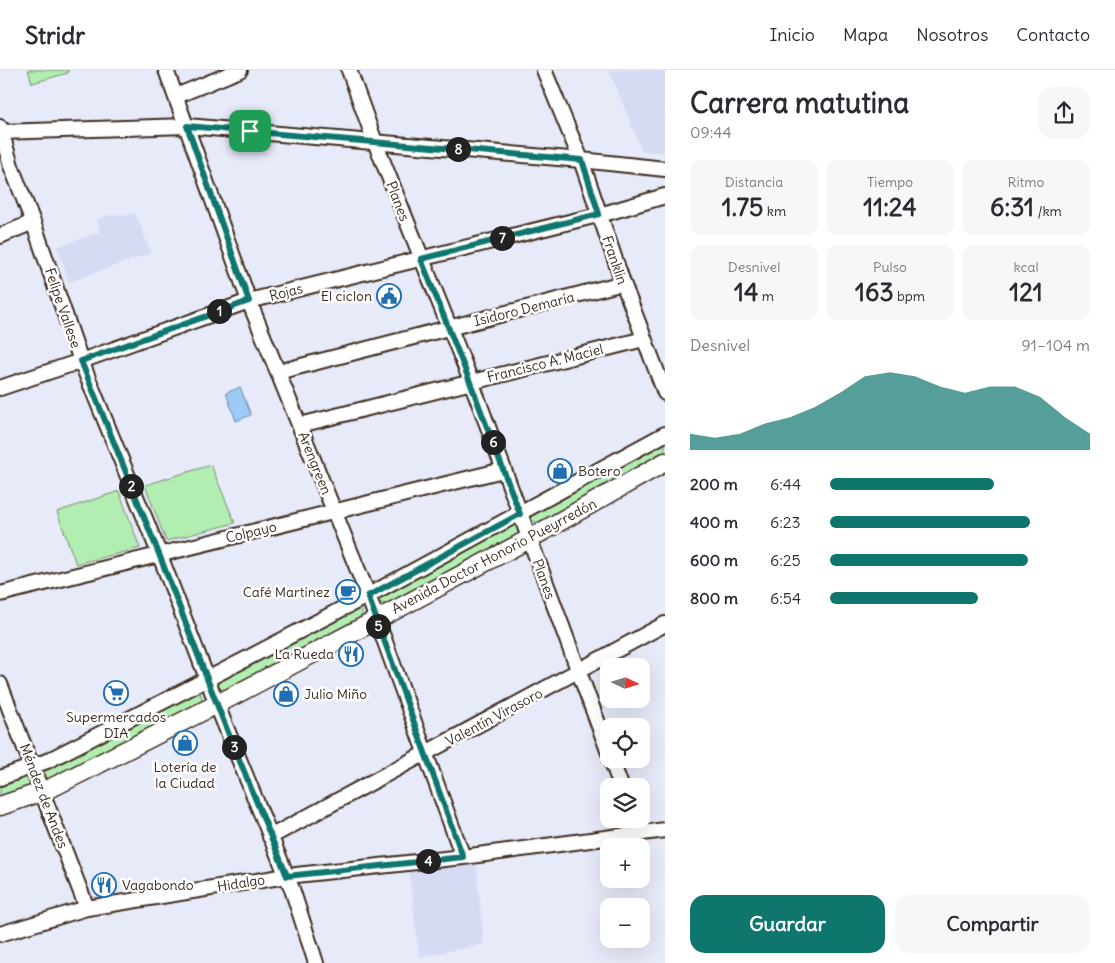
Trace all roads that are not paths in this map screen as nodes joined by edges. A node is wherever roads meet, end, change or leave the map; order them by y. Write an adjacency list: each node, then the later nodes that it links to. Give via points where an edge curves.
1 (166, 70): 5 (street, Arengreen)
2 (240, 70): 5 (street)
3 (349, 70): 8 (street, Planes)
4 (544, 70): 9 (street, Franklin)
5 (176, 96): 6 (street, Arengreen)
6 (187, 126): 7 (street); 8 (street); 18 (street, Arengreen)
7 (1, 130): 10 (street, Felipe Vallese)
8 (375, 142): 9 (street); 16 (street, Planes)
9 (582, 160): 11 (street); 13 (street, Franklin)
10 (5, 168): 14 (street, Felipe Vallese)
11 (665, 170)
12 (665, 196): 13 (street, Rojas)
13 (599, 214): 16 (street, Rojas); 17 (street, Franklin)
14 (33, 222): 15 (street); 21 (street, Felipe Vallese)
15 (0, 236)
16 (421, 259): 18 (street, Rojas); 19 (street, Planes)
17 (624, 283): 19 (street, Isidoro Demaría); 20 (street, Franklin)
18 (249, 301): 21 (street, Rojas); 22 (street, Arengreen)
19 (449, 328): 22 (street, Isidoro Demaría); 23 (street, Planes)
20 (644, 339): 23 (street, Francisco A. Maciel); 25 (street, Franklin)
21 (81, 361): 24 (street, Rojas); 33 (street, Felipe Vallese)
22 (278, 372): 26 (street, Arengreen)
23 (470, 382): 26 (street, Francisco A. Maciel); 29 (street, Planes)
24 (0, 388)
25 (665, 393)
26 (300, 425): 30 (street, Arengreen)
27 (665, 434): 31 (street)
28 (665, 462): 32 (main road, Avenida Doctor Honorio Pueyrredón)
29 (503, 470): 30 (street, Colpayo); 31 (street, Planes)
30 (334, 512): 33 (street, Colpayo); 35 (street, Arengreen)
31 (520, 514): 32 (street, Planes); 35 (street)
32 (529, 539): 36 (main road, Avenida Doctor Honorio Pueyrredón); 38 (street, Planes)
33 (159, 554): 34 (street, Colpayo); 39 (street, Felipe Vallese)
34 (0, 594)
35 (368, 596): 36 (street, Arengreen); 39 (street)
36 (376, 620): 41 (main road, Avenida Doctor Honorio Pueyrredón); 43 (street, Arengreen)
37 (665, 624): 38 (street, Valentín Virasoro)
38 (579, 672): 42 (street, Planes); 43 (street, Valentín Virasoro)
39 (207, 679): 41 (street, Felipe Vallese); 44 (street)
40 (0, 684): 44 (street, Méndez de Andes)
41 (217, 704): 46 (main road, Avenida Doctor Honorio Pueyrredón); 51 (street, Felipe Vallese)
42 (600, 729)
43 (425, 753): 51 (street, Valentín Virasoro); 52 (street, Arengreen)
44 (32, 768): 45 (street); 46 (street, Méndez de Andes)
45 (0, 778)
46 (41, 792): 47 (main road, Avenida Doctor Honorio Pueyrredón); 54 (street, Méndez de Andes)
47 (0, 806)
48 (636, 828): 50 (street)
49 (665, 830): 50 (street, Hidalgo)
50 (639, 835): 52 (street, Hidalgo)
51 (270, 837): 53 (street, Felipe Vallese)
52 (463, 857): 53 (street, Hidalgo)
53 (287, 876): 54 (street, Hidalgo); 56 (street, Felipe Vallese)
54 (87, 908): 55 (street, Hidalgo)
55 (0, 934)
56 (316, 963)

